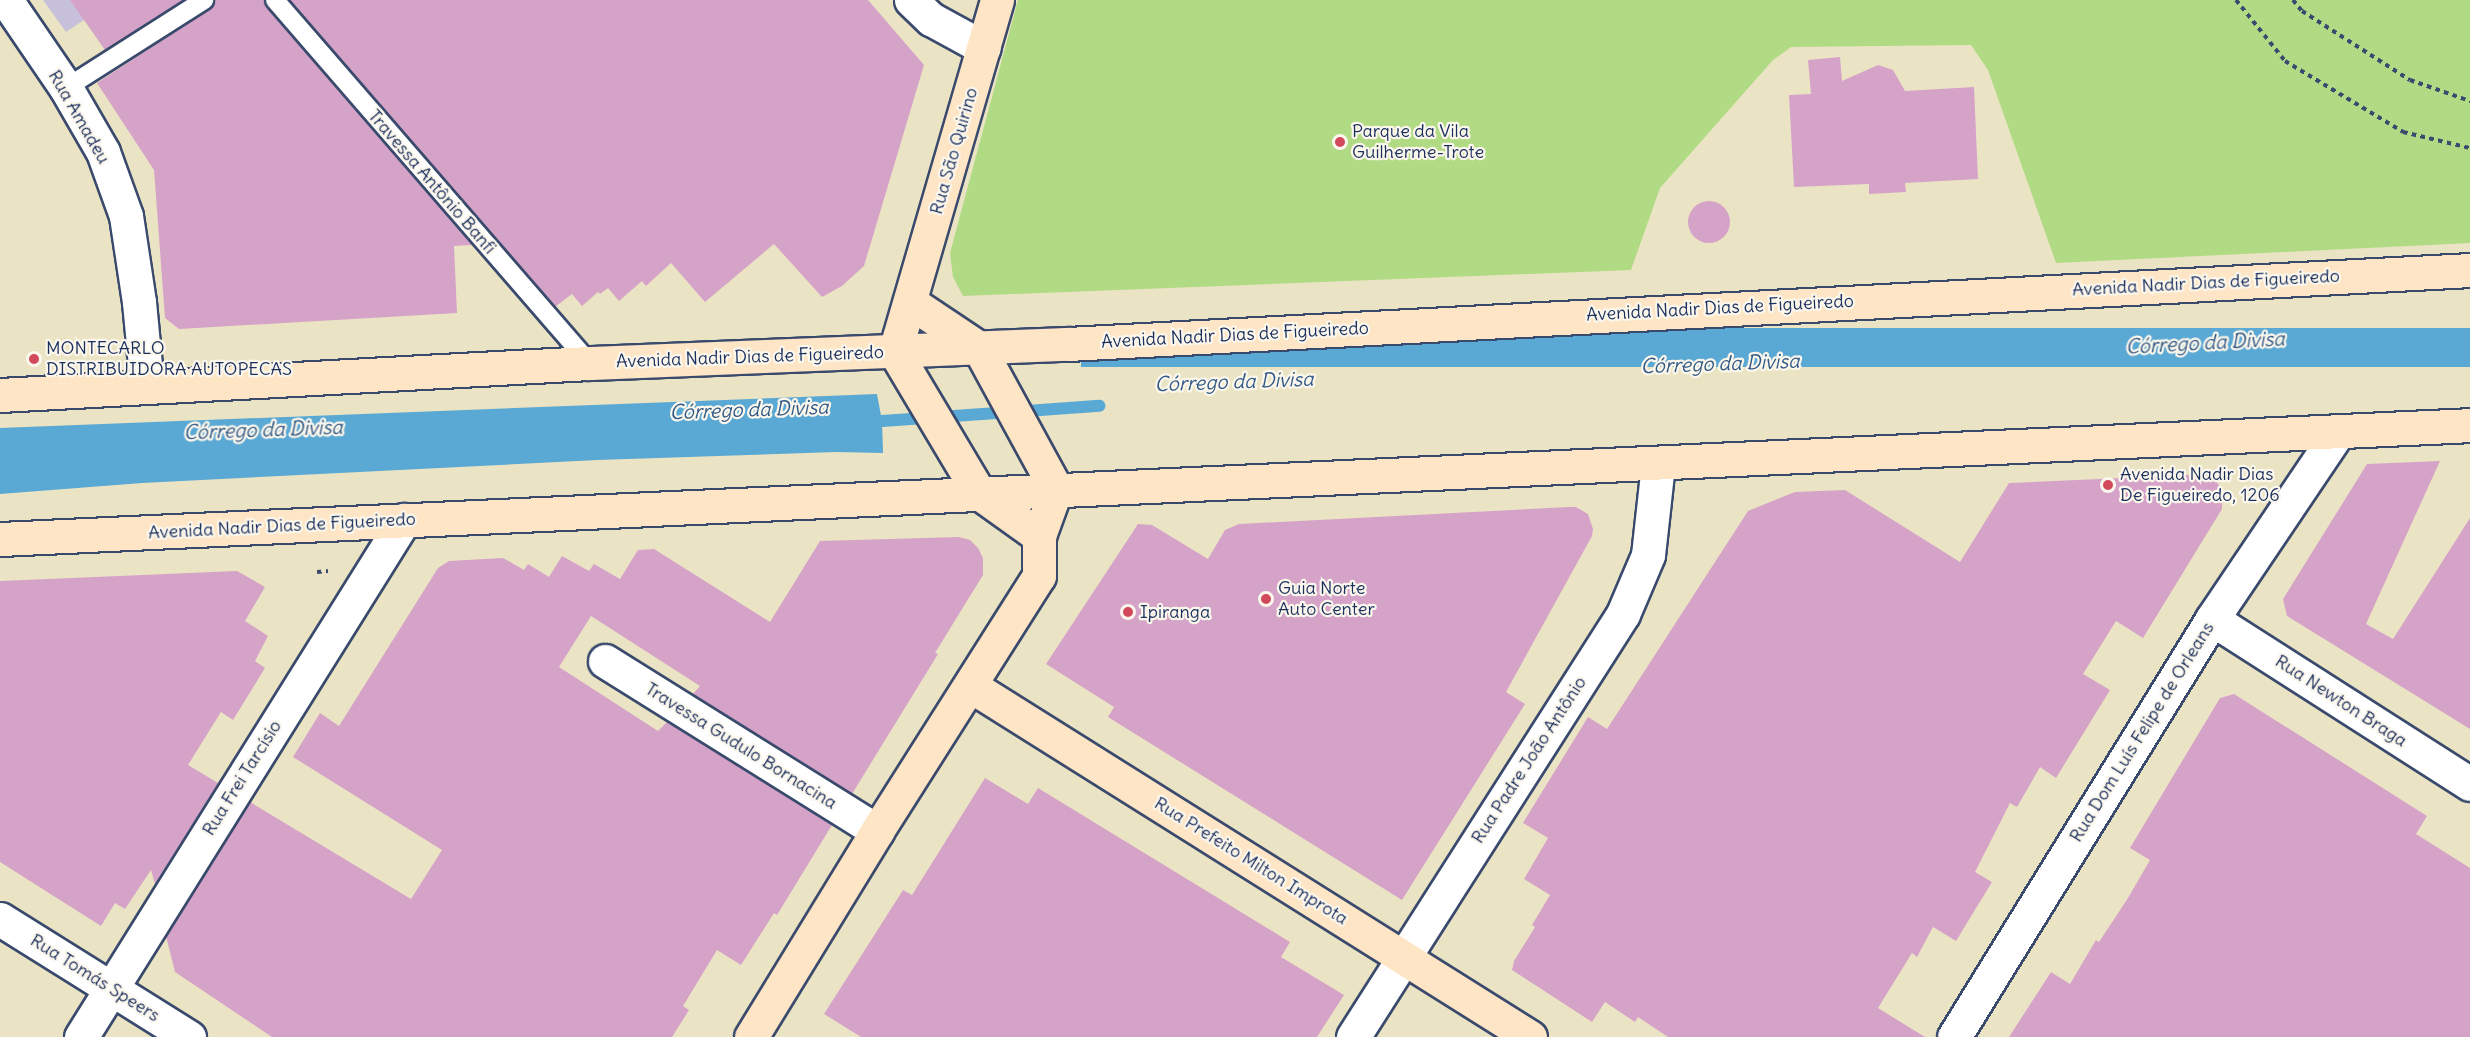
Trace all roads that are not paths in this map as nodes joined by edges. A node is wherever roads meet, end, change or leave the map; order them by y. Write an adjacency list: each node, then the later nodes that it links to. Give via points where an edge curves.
1 (6, 0): 7 (street, Rua Amadeu)
2 (204, 0): 7 (lane)
3 (275, 0): 12 (lane, Travessa Antônio Banfi)
4 (911, 0): 6 (street, via 931,19)
5 (997, 0): 6 (main road, Rua São Quirino)
6 (984, 48): 9 (main road, Rua São Quirino)
7 (66, 88): 13 (street, Rua Amadeu, via 103,152 126,216)
8 (2470, 270): 10 (main road, Avenida Nadir Dias de Figueiredo)
9 (910, 302): 10 (main road); 11 (main road, Rua São Quirino)
10 (979, 348): 11 (main road, Avenida Nadir Dias de Figueiredo); 18 (main road)
11 (895, 352): 12 (main road, Avenida Nadir Dias de Figueiredo); 19 (main road)
12 (589, 363): 13 (main road, Avenida Nadir Dias de Figueiredo)
13 (147, 387): 14 (main road, Avenida Nadir Dias de Figueiredo)
14 (0, 394)
15 (2470, 425): 16 (main road, Avenida Nadir Dias de Figueiredo)
16 (2338, 432): 17 (main road, Avenida Nadir Dias de Figueiredo); 23 (street, Rua Dom Luís Felipe de Orleans)
17 (1658, 465): 18 (main road, Avenida Nadir Dias de Figueiredo); 29 (street, Rua Padre João Antônio, via 1648,555 1623,614)
18 (1056, 489): 19 (main road, Avenida Nadir Dias de Figueiredo); 21 (main road)
19 (979, 494): 20 (main road, Avenida Nadir Dias de Figueiredo); 21 (main road)
20 (404, 520): 22 (main road, Avenida Nadir Dias de Figueiredo); 30 (street, Rua Frei Tarcísio)
21 (1039, 536): 25 (main road, via 1039,576)
22 (0, 539)
23 (2212, 619): 26 (street, Rua Newton Braga); 36 (street, Rua Dom Luís Felipe de Orleans)
24 (604, 661): 27 (street, Travessa Gudulo Bornacina)
25 (971, 686): 27 (main road); 29 (main road, Rua Prefeito Milton Improta)
26 (2470, 784)
27 (877, 831): 33 (main road)
28 (0, 919): 30 (street, Rua Tomás Speers)
29 (1402, 958): 34 (street, Rua Padre João Antônio); 35 (main road, Rua Prefeito Milton Improta)
30 (111, 988): 31 (street, Rua Frei Tarcísio); 32 (street, Rua Tomás Speers)
31 (81, 1037)
32 (189, 1037)
33 (751, 1037)
34 (1353, 1037)
35 (1530, 1037)
36 (1954, 1037)

